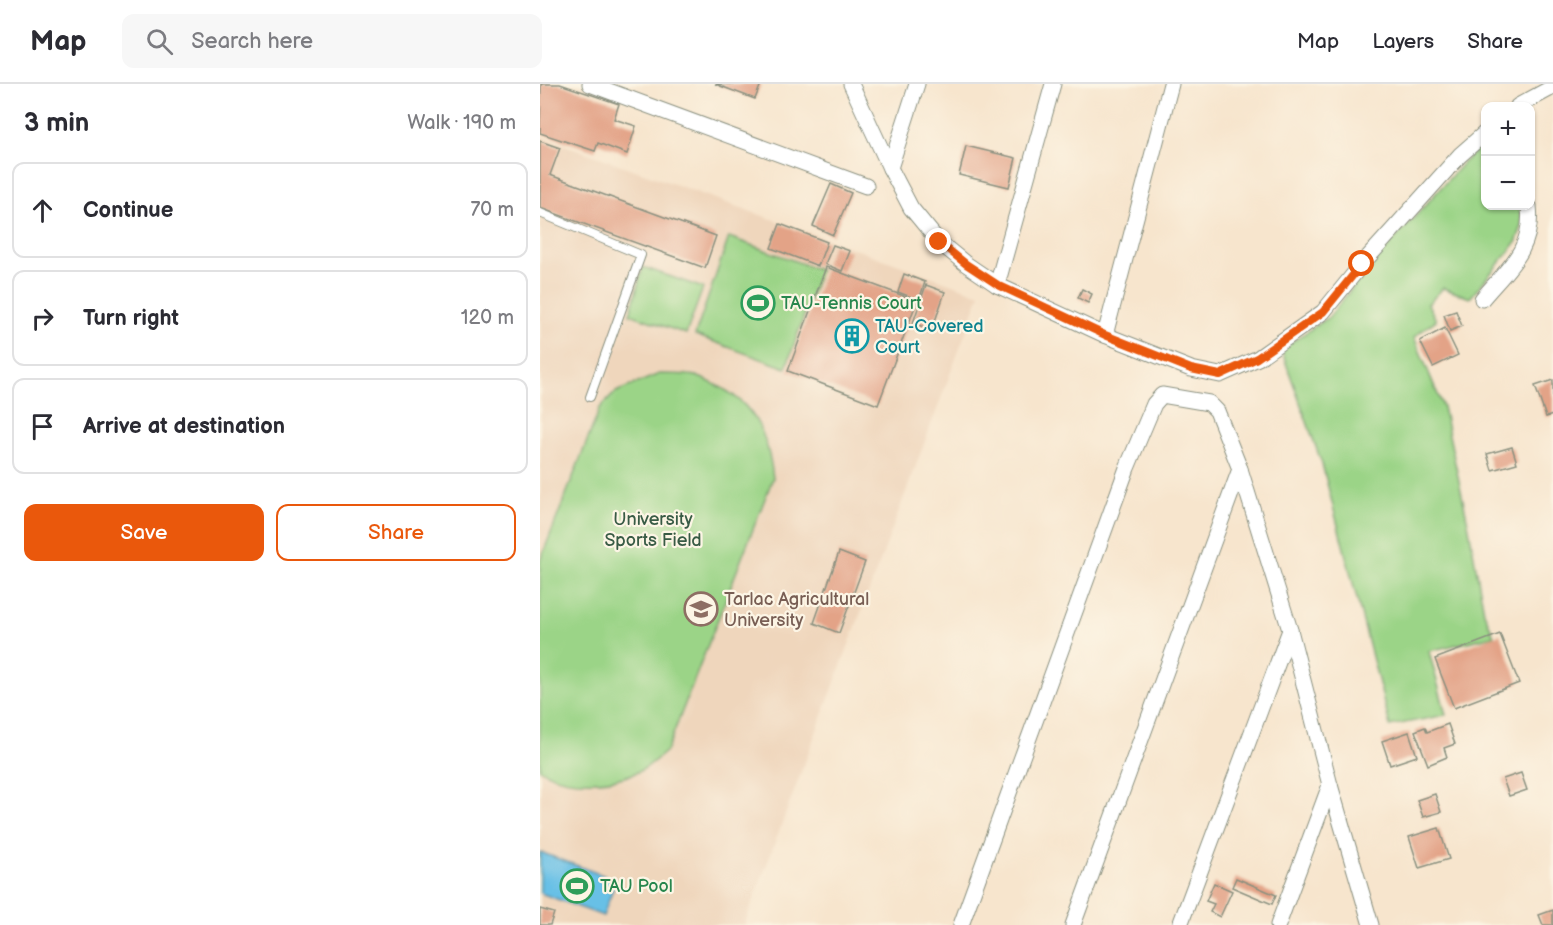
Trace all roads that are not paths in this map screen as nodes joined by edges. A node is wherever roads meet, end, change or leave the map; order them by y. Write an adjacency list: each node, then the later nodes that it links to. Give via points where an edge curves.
1 (590, 84): 10 (street)
2 (850, 84): 9 (street)
3 (917, 84): 9 (street)
4 (1053, 84): 13 (street)
5 (1172, 84): 15 (street)
6 (1553, 87): 7 (street)
7 (1525, 102)
8 (1481, 137): 15 (street, via 1460,155 1323,312 1257,358 1220,375 1191,369)
9 (890, 168): 13 (street, via 911,208 939,242)
10 (866, 186)
11 (1529, 210): 14 (street, via 1524,250)
12 (540, 213): 16 (lane, via 641,255)
13 (998, 285): 15 (street)
14 (1482, 299)
15 (1105, 335)
16 (590, 397)
17 (1240, 469): 18 (street); 20 (street, via 1214,407 1162,395 1157,399 1127,468); 21 (street)
18 (1290, 630): 19 (street); 22 (street)
19 (1330, 785): 23 (street); 24 (street)
20 (961, 925)
21 (1073, 925)
22 (1180, 925)
23 (1278, 925)
24 (1371, 925)

